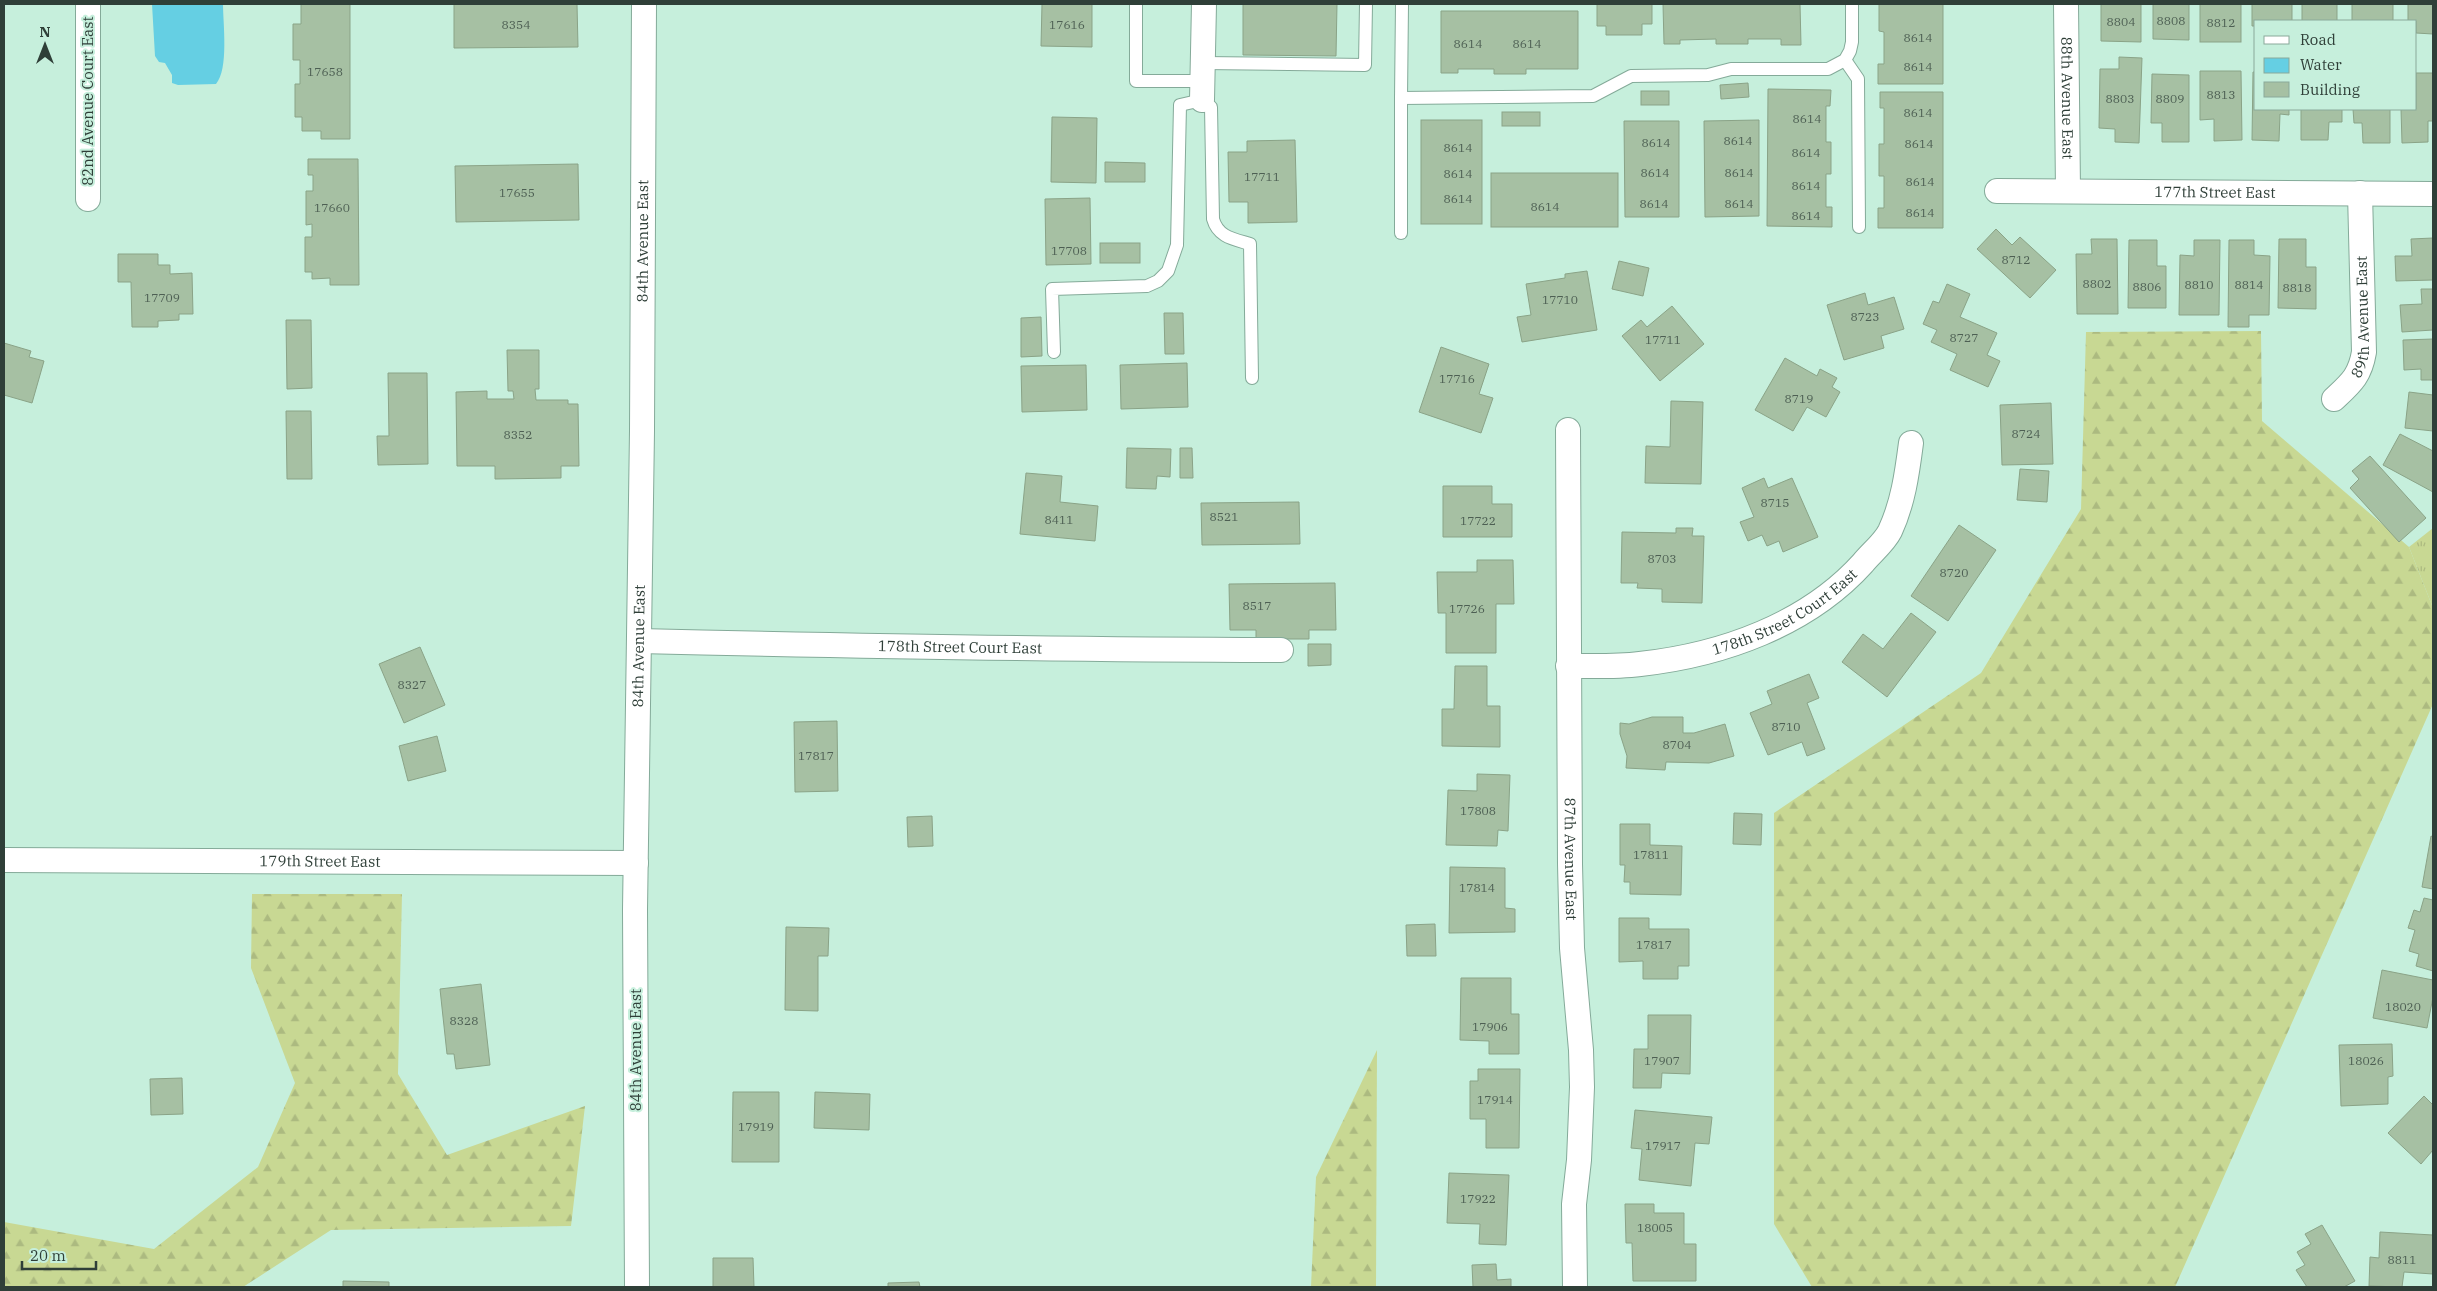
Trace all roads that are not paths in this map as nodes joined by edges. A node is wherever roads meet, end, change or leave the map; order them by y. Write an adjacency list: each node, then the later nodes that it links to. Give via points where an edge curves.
1 (88, 4): 16 (street, 82nd Avenue Court East)
2 (644, 4): 24 (street, 84th Avenue East)
3 (1136, 4): 10 (lane, via 1136,81)
4 (1204, 4): 10 (street)
5 (1366, 4): 10 (lane, via 1365,64)
6 (1402, 4): 11 (lane)
7 (1852, 4): 9 (lane, via 1852,42)
8 (2066, 4): 13 (street, 88th Avenue East)
9 (1845, 60): 11 (lane, via 1828,69 1816,70 1732,70 1708,75 1631,76 1593,96); 17 (lane, via 1858,79)
10 (1203, 81): 19 (lane, via 1180,105 1177,245 1168,271 1147,286 1052,289); 20 (lane, via 1211,107 1212,219 1215,229 1223,236 1250,244)
11 (1401, 98): 18 (lane)
12 (1997, 191): 13 (street, 177th Street East)
13 (2068, 191): 14 (street, 177th Street East)
14 (2360, 193): 15 (street, 177th Street East); 21 (street, 89th Avenue East, via 2364,352 2361,369 2351,384)
15 (2433, 194)
16 (88, 199)
17 (1859, 227)
18 (1401, 233)
19 (1054, 352)
20 (1252, 378)
21 (2334, 399)
22 (1568, 430): 26 (street, 87th Avenue East)
23 (1911, 444): 26 (street, 178th Street Court East, via 1904,496 1889,534 1852,574 1812,608 1769,631 1703,652 1640,664)
24 (638, 641): 25 (street, 178th Street Court East, via 978,649); 28 (street, 84th Avenue East)
25 (1281, 650)
26 (1568, 666): 30 (street, 87th Avenue East, via 1572,939 1582,1087 1574,1204)
27 (4, 860): 28 (street, 179th Street East)
28 (636, 863): 29 (street, 84th Avenue East)
29 (637, 1287)
30 (1575, 1287)

